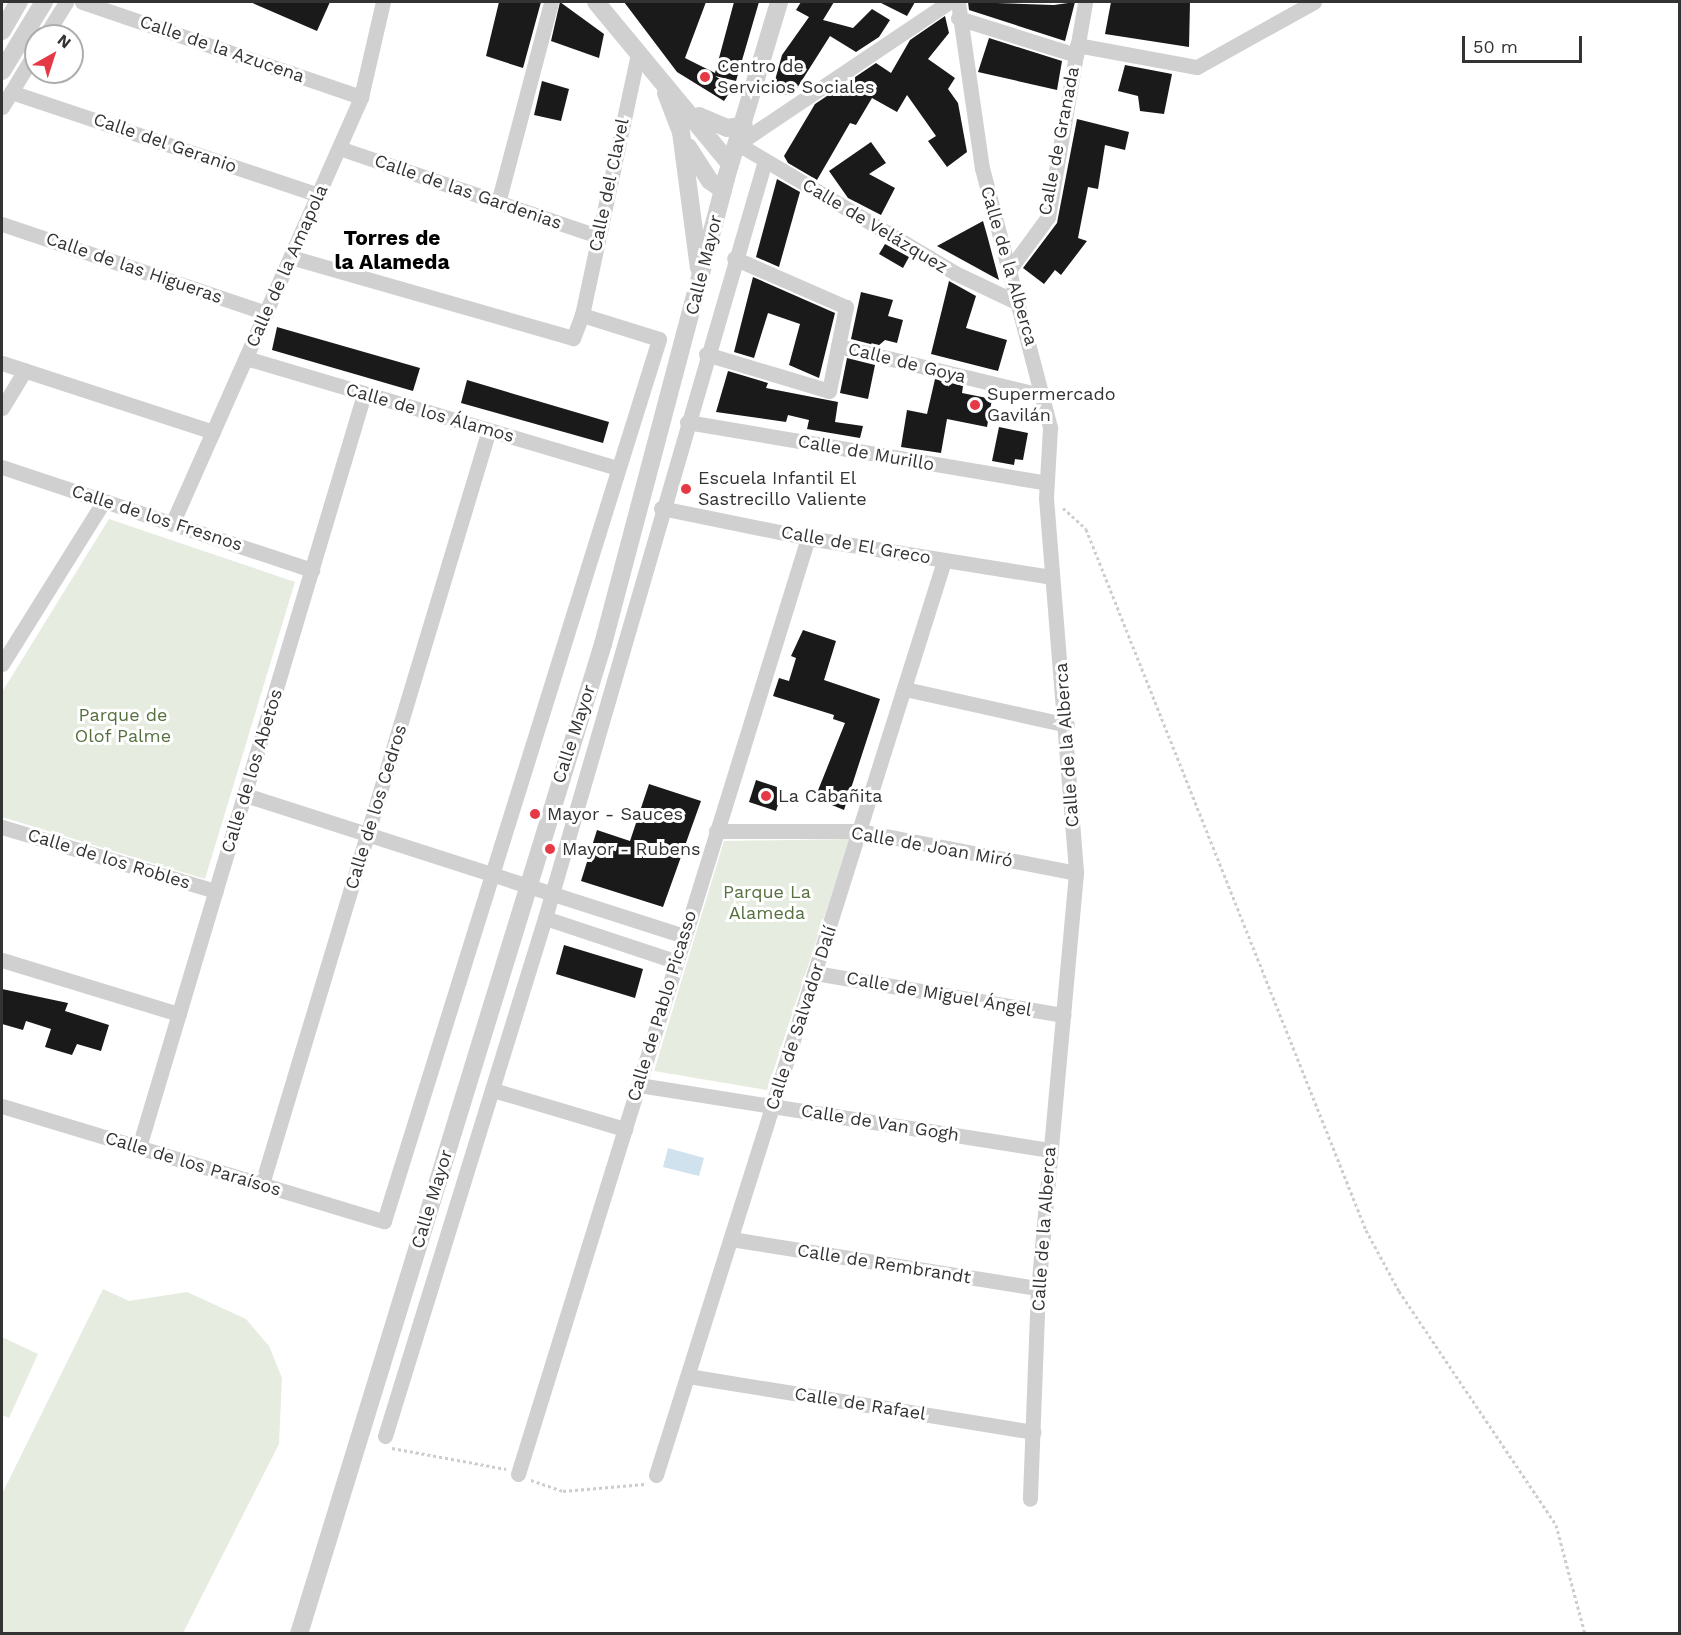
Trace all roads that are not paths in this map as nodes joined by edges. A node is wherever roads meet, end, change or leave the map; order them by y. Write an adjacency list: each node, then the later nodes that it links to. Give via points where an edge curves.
1 (19, 2): 15 (street)
2 (44, 2): 18 (street)
3 (66, 2): 14 (street)
4 (82, 2): 22 (street, Calle de la Azucena)
5 (383, 2): 22 (street, Calle de la Amapola)
6 (551, 2): 33 (street)
7 (596, 2): 17 (street)
8 (779, 2): 25 (street, Calle Mayor)
9 (949, 2): 27 (street)
10 (958, 2): 13 (street, Calle de la Alberca)
11 (1085, 2): 16 (street, Calle de Granada)
12 (1314, 2): 16 (street, via 1197,67)
13 (958, 18): 16 (street); 38 (street, Calle de la Alberca, via 982,168)
14 (52, 24)
15 (2, 31)
16 (1076, 50): 38 (street, Calle de Granada, via 1048,217)
17 (638, 54): 20 (street); 35 (street, Calle del Clavel)
18 (2, 71)
19 (24, 71): 21 (street)
20 (663, 86): 23 (street); 26 (street)
21 (11, 92): 24 (street); 32 (street, Calle del Geranio)
22 (362, 97): 28 (street, Calle de la Amapola)
23 (681, 104): 25 (street, via 713,125); 30 (street)
24 (2, 107)
25 (744, 125): 27 (street, Calle Mayor)
26 (681, 132): 31 (street, via 704,173); 39 (street)
27 (738, 144): 29 (street, Calle de Velázquez); 30 (street, Calle Mayor)
28 (339, 148): 32 (street, Calle de la Amapola); 33 (street, Calle de las Gardenias)
29 (765, 161): 37 (street, Calle Mayor); 40 (street, Calle de Velázquez, via 955,273)
30 (730, 164): 31 (street, Calle Mayor)
31 (723, 190): 39 (street, Calle Mayor)
32 (318, 195): 36 (street, Calle de la Amapola)
33 (498, 203): 35 (street, Calle de las Gardenias)
34 (2, 224): 41 (street, Calle de las Higueras)
35 (597, 236): 42 (street, Calle del Clavel)
36 (291, 256): 41 (street, Calle de la Amapola); 42 (street, via 573,338)
37 (734, 258): 43 (street, via 846,307); 44 (street, Calle Mayor)
38 (1009, 270): 40 (street, Calle de la Alberca)
39 (700, 282): 74 (street, Calle Mayor, via 603,644)
40 (1016, 302): 49 (street, Calle de la Alberca)
41 (266, 313): 45 (street, Calle de la Amapola)
42 (582, 315): 55 (street, via 660,339)
43 (838, 346): 44 (street, via 829,391); 49 (street, Calle de Goya)
44 (706, 354): 51 (street, Calle Mayor)
45 (246, 358): 48 (street, Calle de los Álamos); 53 (street, Calle de la Amapola)
46 (2, 363): 47 (street)
47 (25, 370): 50 (street); 53 (street)
48 (364, 394): 52 (street, Calle de los Álamos); 62 (street, Calle de los Abetos)
49 (1045, 396): 56 (street, Calle de la Alberca, via 1050,428)
50 (2, 408)
51 (687, 422): 56 (street, Calle de Murillo); 58 (street, Calle Mayor)
52 (489, 430): 55 (street, Calle de los Álamos); 71 (street, Calle de los Cedros)
53 (213, 432): 59 (street, Calle de la Amapola)
54 (2, 467): 57 (street, Calle de los Fresnos)
55 (615, 467): 72 (street)
56 (1046, 491): 63 (street, Calle de la Alberca)
57 (104, 501): 59 (street, Calle de los Fresnos); 64 (street)
58 (661, 508): 60 (street, Calle de El Greco); 76 (street, Calle Mayor)
59 (172, 524): 62 (street, Calle de los Fresnos)
60 (808, 538): 61 (street, Calle de El Greco); 69 (street, Calle de Pablo Picasso)
61 (944, 561): 63 (street, Calle de El Greco); 65 (street, Calle de Salvador Dalí)
62 (312, 570): 67 (street, Calle de los Abetos)
63 (1052, 576): 66 (street, Calle de la Alberca)
64 (2, 664)
65 (904, 689): 66 (street); 70 (street, Calle de Salvador Dalí)
66 (1067, 725): 73 (street, Calle de la Alberca)
67 (244, 795): 71 (street); 75 (street, Calle de los Abetos)
68 (2, 827): 75 (street, Calle de los Robles)
69 (716, 831): 70 (street, Calle de Joan Miró); 78 (street, Calle de Pablo Picasso)
70 (860, 831): 73 (street, Calle de Joan Miró); 81 (street, Calle de Salvador Dalí)
71 (368, 834): 72 (street); 91 (street, Calle de los Cedros)
72 (489, 873): 74 (street); 91 (street, Calle de los Paraísos, via 384,1221)
73 (1076, 873): 83 (street, Calle de la Alberca)
74 (526, 885): 76 (street); 100 (street, Calle Mayor)
75 (216, 891): 82 (street, Calle de los Abetos)
76 (552, 893): 77 (street, Calle Mayor); 78 (street)
77 (545, 918): 80 (street); 85 (street, Calle Mayor)
78 (683, 936): 80 (street, Calle de Pablo Picasso)
79 (2, 960): 82 (street)
80 (675, 960): 84 (street, Calle de Pablo Picasso)
81 (815, 973): 83 (street, Calle de Miguel Ángel); 86 (street, Calle de Salvador Dalí)
82 (179, 1014): 89 (street, Calle de los Abetos)
83 (1063, 1015): 90 (street, Calle de la Alberca)
84 (639, 1085): 86 (street, Calle de Van Gogh); 88 (street, Calle de Pablo Picasso)
85 (494, 1090): 88 (street); 96 (street, Calle Mayor)
86 (773, 1106): 90 (street, Calle de Van Gogh); 92 (street, Calle de Salvador Dalí)
87 (2, 1107): 89 (street, Calle de los Paraísos)
88 (625, 1130): 97 (street, Calle de Pablo Picasso)
89 (139, 1147): 91 (street, Calle de los Paraísos)
90 (1049, 1150): 93 (street, Calle de la Alberca)
91 (262, 1184)
92 (731, 1239): 93 (street, Calle de Rembrandt); 94 (street, Calle de Salvador Dalí)
93 (1038, 1288): 95 (street, Calle de la Alberca)
94 (688, 1376): 95 (street, Calle de Rafael); 98 (street, Calle de Salvador Dalí)
95 (1033, 1432): 99 (street, Calle de la Alberca)
96 (386, 1436)
97 (518, 1474)
98 (657, 1475)
99 (1030, 1499)
100 (299, 1634)

